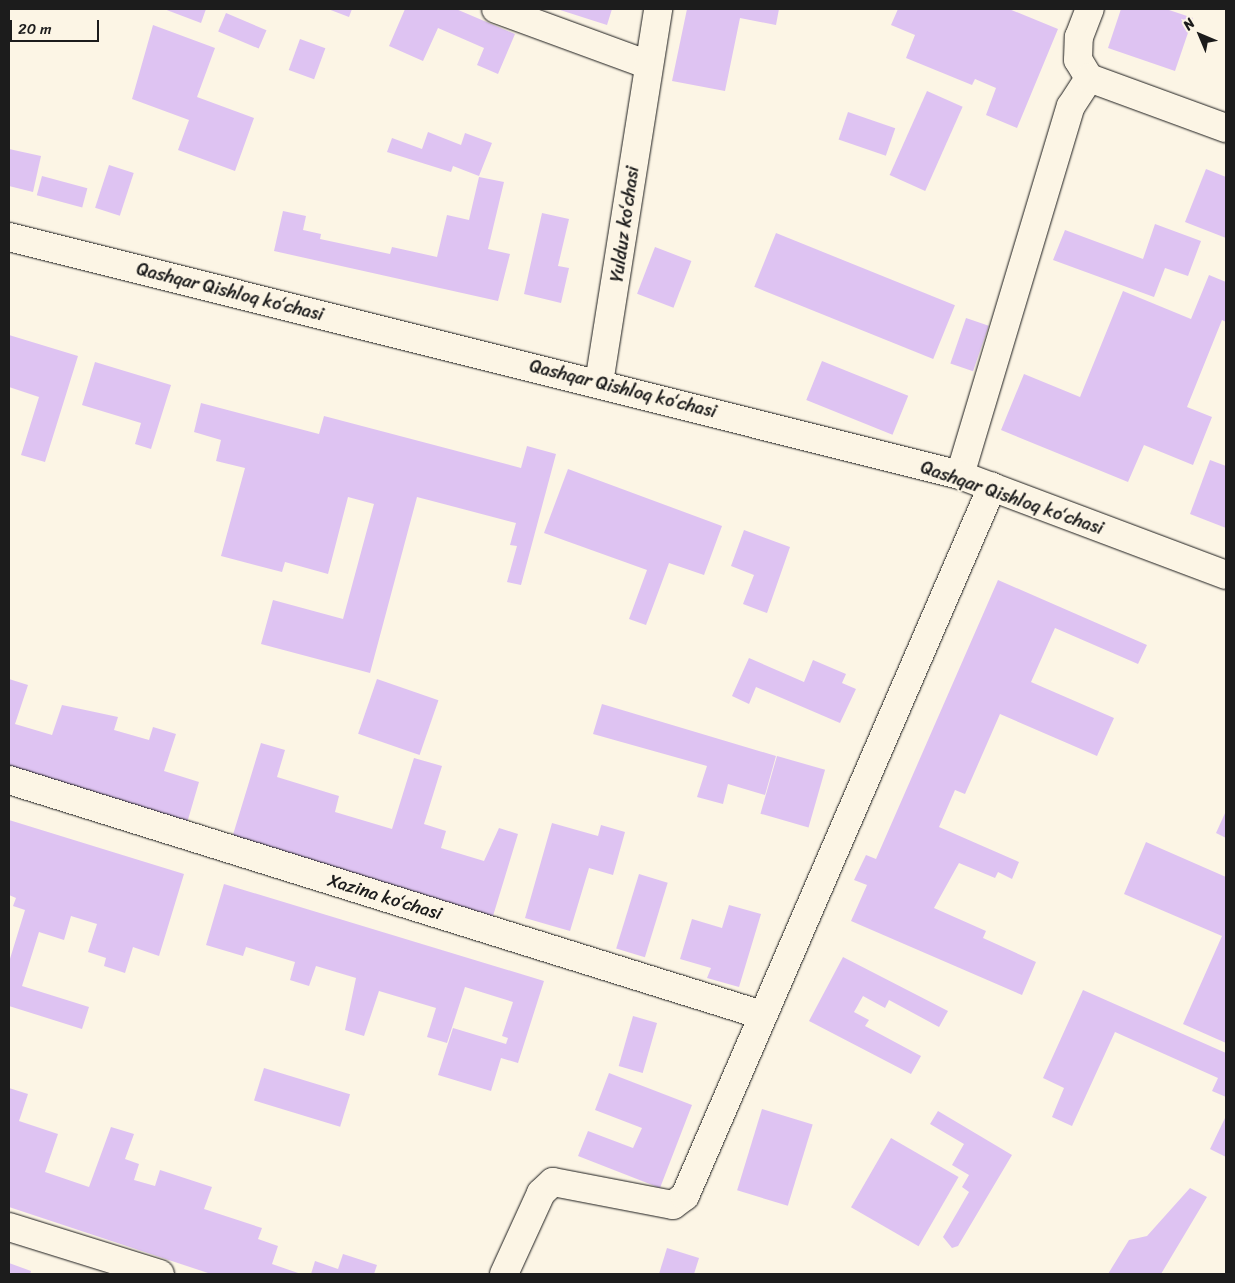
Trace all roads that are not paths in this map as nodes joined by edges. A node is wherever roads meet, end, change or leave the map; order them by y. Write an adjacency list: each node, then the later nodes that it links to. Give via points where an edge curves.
1 (496, 9): 4 (street)
2 (658, 9): 4 (street, Yulduz koʻchasi)
3 (1090, 9): 5 (street, via 1078,37 1078,52)
4 (646, 64): 8 (street, Yulduz koʻchasi, via 613,314)
5 (1089, 78): 6 (street); 9 (street, via 1071,106)
6 (1226, 128)
7 (9, 236): 8 (street, Qashqar Qishloq koʻchasi)
8 (599, 383): 9 (street, Qashqar Qishloq koʻchasi)
9 (960, 475): 10 (street, Qashqar Qishloq koʻchasi)
10 (992, 487): 11 (street, Qashqar Qishloq koʻchasi); 13 (street)
11 (1226, 575)
12 (9, 780): 13 (street, Xazina koʻchasi)
13 (762, 1015): 16 (street, via 685,1196 673,1205 553,1182 542,1193)
14 (9, 1227): 15 (street)
15 (160, 1274)
16 (504, 1274)

